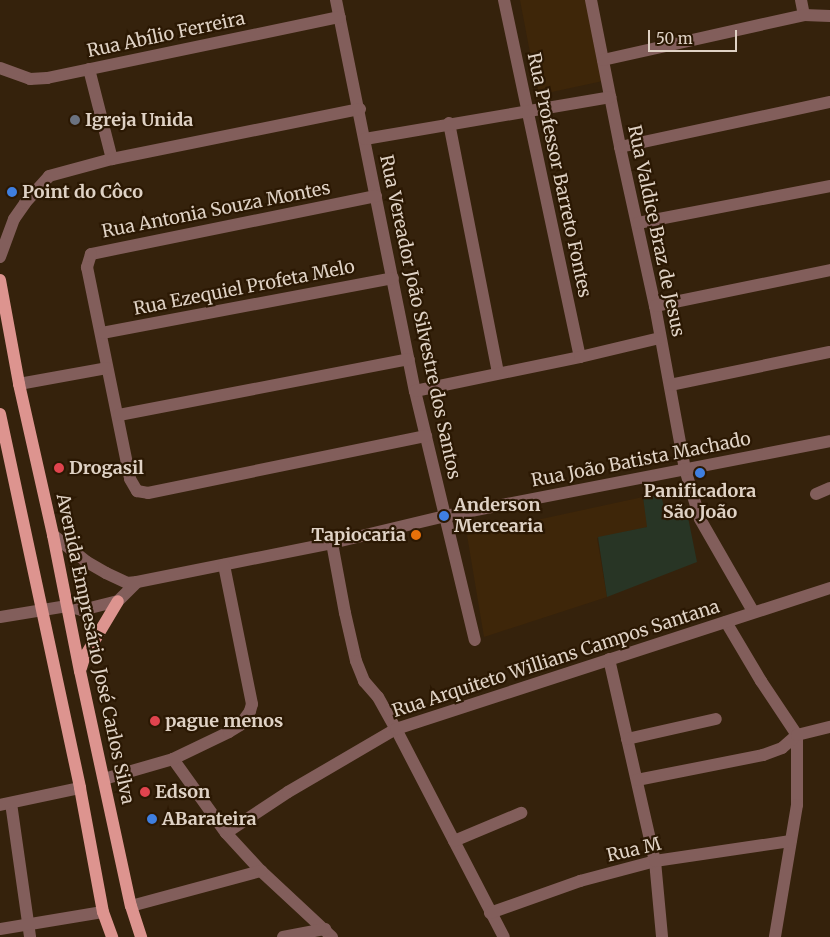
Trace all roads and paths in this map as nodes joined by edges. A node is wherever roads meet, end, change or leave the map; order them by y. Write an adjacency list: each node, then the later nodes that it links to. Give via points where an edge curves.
1 (336, 0): 7 (street, Rua Vereador João Silvestre dos Santos)
2 (504, 0): 14 (street, Rua Professor Barreto Fontes)
3 (591, 0): 8 (street, Rua Valdice Braz de Jesus)
4 (802, 0): 5 (street)
5 (804, 15): 6 (street); 8 (street)
6 (830, 16)
7 (340, 17): 10 (street, Rua Abílio Ferreira); 13 (street, Rua Vereador João Silvestre dos Santos)
8 (603, 60): 11 (street, Rua Valdice Braz de Jesus)
9 (0, 68): 10 (street, Rua Abílio Ferreira, via 30,79)
10 (88, 69): 18 (street)
11 (610, 97): 14 (street); 17 (street, Rua Valdice Braz de Jesus)
12 (830, 102): 17 (street)
13 (360, 109): 16 (street, Rua Vereador João Silvestre dos Santos); 18 (street)
14 (527, 110): 15 (street); 30 (street, Rua Professor Barreto Fontes)
15 (449, 123): 16 (street); 33 (street)
16 (365, 139): 20 (street, Rua Vereador João Silvestre dos Santos)
17 (620, 147): 21 (street, Rua Valdice Braz de Jesus)
18 (112, 159): 22 (street, via 49,176 14,219)
19 (830, 186): 21 (street)
20 (376, 196): 24 (street, Rua Vereador João Silvestre dos Santos); 27 (street, Rua Antonia Souza Montes, via 91,254 87,267)
21 (638, 223): 26 (street, Rua Valdice Braz de Jesus)
22 (0, 257)
23 (830, 270): 26 (street)
24 (393, 278): 27 (street, Rua Ezequiel Profeta Melo); 31 (street, Rua Vereador João Silvestre dos Santos)
25 (0, 280): 34 (main road, Avenida Empresário José Carlos Silva)
26 (655, 306): 28 (street, Rua Valdice Braz de Jesus)
27 (102, 333): 32 (street, Rua Antonia Souza Montes)
28 (660, 338): 30 (street); 35 (street, Rua Valdice Braz de Jesus)
29 (830, 352): 35 (street)
30 (580, 357): 33 (street)
31 (409, 359): 36 (street, Rua Vereador João Silvestre dos Santos); 38 (street)
32 (107, 368): 34 (street); 38 (street, Rua Antonia Souza Montes)
33 (498, 372): 36 (street)
34 (19, 384): 45 (main road, Avenida Empresário José Carlos Silva)
35 (670, 386): 41 (street, Rua Valdice Braz de Jesus)
36 (415, 391): 39 (street, Rua Vereador João Silvestre dos Santos)
37 (0, 414): 52 (main road)
38 (119, 415): 39 (street, Rua Antonia Souza Montes, via 130,479 137,490 144,493)
39 (426, 436): 44 (street, Rua Vereador João Silvestre dos Santos)
40 (830, 441): 41 (street, Rua João Batista Machado)
41 (685, 470): 44 (street, Rua João Batista Machado); 53 (street, Rua Valdice Braz de Jesus, via 700,519)
42 (830, 488): 43 (street)
43 (816, 494)
44 (445, 516): 46 (street, Rua João Batista Machado); 56 (street, Rua Vereador João Silvestre dos Santos)
45 (53, 535): 48 (street, via 87,562); 51 (main road, Avenida Empresário José Carlos Silva)
46 (332, 543): 47 (street, Rua João Batista Machado); 61 (street, via 356,661 364,681 378,697)
47 (224, 566): 48 (street, Rua João Batista Machado); 64 (street, via 252,704 240,725)
48 (132, 583): 50 (street)
49 (830, 588): 53 (street, Rua Arquiteto Willians Campos Santana)
50 (118, 602): 51 (street, via 82,610); 58 (main road, via 84,658)
51 (67, 606): 52 (street); 58 (main road, Avenida Empresário José Carlos Silva)
52 (41, 610): 54 (street); 67 (main road)
53 (753, 611): 55 (street, Rua Arquiteto Willians Campos Santana)
54 (0, 617)
55 (726, 622): 57 (street, Rua Arquiteto Willians Campos Santana); 62 (street)
56 (475, 640)
57 (609, 659): 61 (street, Rua Arquiteto Willians Campos Santana); 63 (street)
58 (80, 671): 65 (main road, Avenida Empresário José Carlos Silva)
59 (716, 719): 63 (street)
60 (830, 727): 62 (street)
61 (396, 729): 70 (street, Rua Arquiteto Willians Campos Santana, via 288,792); 71 (street)
62 (797, 736): 66 (street, via 782,748 763,754); 72 (street, via 798,805)
63 (627, 739): 66 (street)
64 (173, 759): 65 (street); 70 (street)
65 (104, 779): 75 (main road, Avenida Empresário José Carlos Silva)
66 (638, 780): 73 (street)
67 (80, 788): 68 (street); 76 (main road)
68 (5, 804): 78 (street)
69 (521, 813): 71 (street)
70 (226, 833): 74 (street)
71 (454, 841): 77 (street)
72 (791, 841): 73 (street, Rua M); 87 (street)
73 (655, 861): 77 (street, Rua M, via 580,881); 86 (street)
74 (261, 871): 75 (street); 80 (street)
75 (131, 906): 83 (main road, Avenida Empresário José Carlos Silva)
76 (103, 912): 78 (street); 82 (main road)
77 (490, 913): 85 (street)
78 (28, 924): 79 (street); 81 (street)
79 (0, 930)
80 (328, 933): 84 (street)
81 (30, 937)
82 (112, 937)
83 (141, 937)
84 (283, 937)
85 (504, 937)
86 (662, 937)
87 (775, 937)

